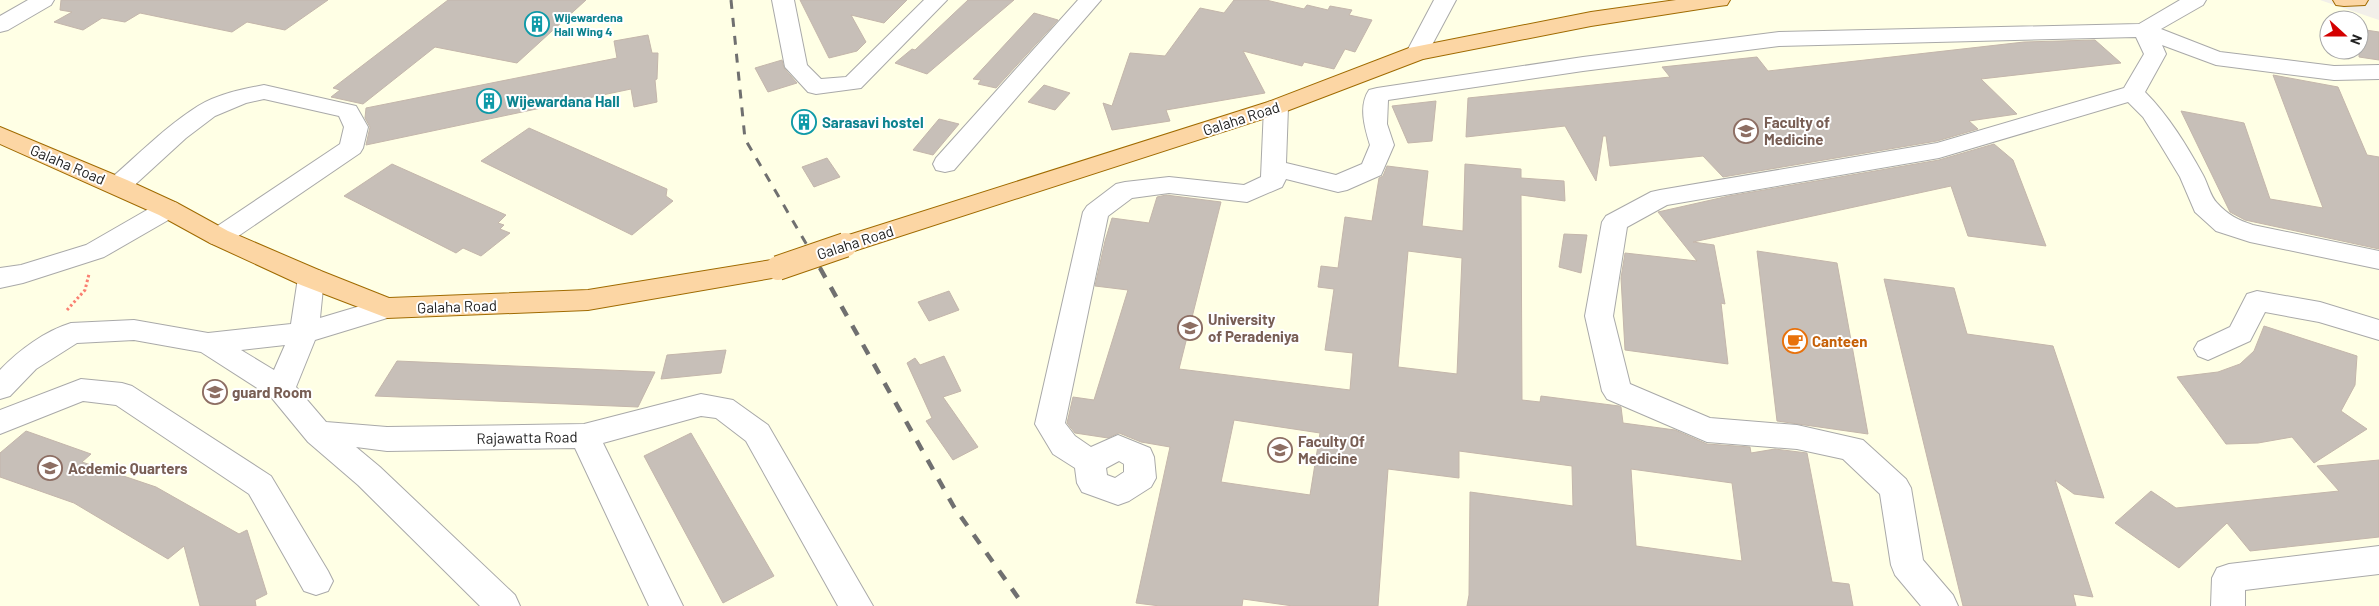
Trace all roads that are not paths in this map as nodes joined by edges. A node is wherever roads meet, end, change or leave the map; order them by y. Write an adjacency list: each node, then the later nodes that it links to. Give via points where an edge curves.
1 (43, 0): 10 (street)
2 (783, 0): 3 (street, via 796,67 816,87 853,82)
3 (936, 0)
4 (1090, 0): 17 (street)
5 (1444, 0): 12 (street)
6 (1719, 0): 12 (main road, Galaha Road, via 1591,19)
7 (2194, 0): 11 (street)
8 (2344, 0): 9 (main road)
9 (2357, 0)
10 (0, 25)
11 (2144, 30): 13 (street, via 2216,58 2334,73); 14 (street, via 2155,54); 18 (street, via 1779,39 1377,94 1375,124 1382,145 1372,169 1338,184)
12 (1417, 53): 15 (main road, Galaha Road)
13 (2379, 72)
14 (2133, 93): 22 (street, via 2151,112 2172,143 2204,206 2225,225); 41 (street, via 1939,150 1660,198 1615,222 1599,316 1617,391 1708,430 1797,437 1852,449 1895,488 1907,565)
15 (1276, 107): 18 (street); 25 (main road, Galaha Road, bridge, via 778,268 588,300)
16 (0, 135): 19 (main road, Galaha Road)
17 (945, 164)
18 (1274, 168): 35 (street, via 1274,181 1247,194 1169,185 1125,190 1096,212 1050,424 1064,445)
19 (118, 186): 20 (main road, Galaha Road); 21 (street, via 207,111 239,97 264,92 348,111 356,128 350,148)
20 (168, 209): 21 (main road, Galaha Road); 23 (street, via 95,251)
21 (219, 237): 24 (main road, Galaha Road)
22 (2379, 260)
23 (0, 278)
24 (311, 278): 25 (main road, Galaha Road); 27 (street)
25 (387, 308): 27 (street)
26 (2379, 330): 29 (street, via 2320,312 2257,301 2240,334)
27 (304, 333): 28 (street); 31 (street)
28 (208, 343): 30 (street, via 134,330 71,333 26,361); 31 (street)
29 (2208, 348)
30 (0, 388)
31 (281, 389): 33 (street)
32 (0, 422): 37 (street, via 81,390 122,394 260,485)
33 (319, 434): 34 (street, Rajawatta Road, via 387,440); 38 (street, via 369,476)
34 (584, 436): 39 (street); 40 (street, Rajawatta Road, via 701,405 723,408 757,433)
35 (1090, 462)
36 (2379, 560): 42 (street, via 2229,578)
37 (316, 581)
38 (503, 606)
39 (666, 606)
40 (856, 606)
41 (1941, 606)
42 (2228, 606)

